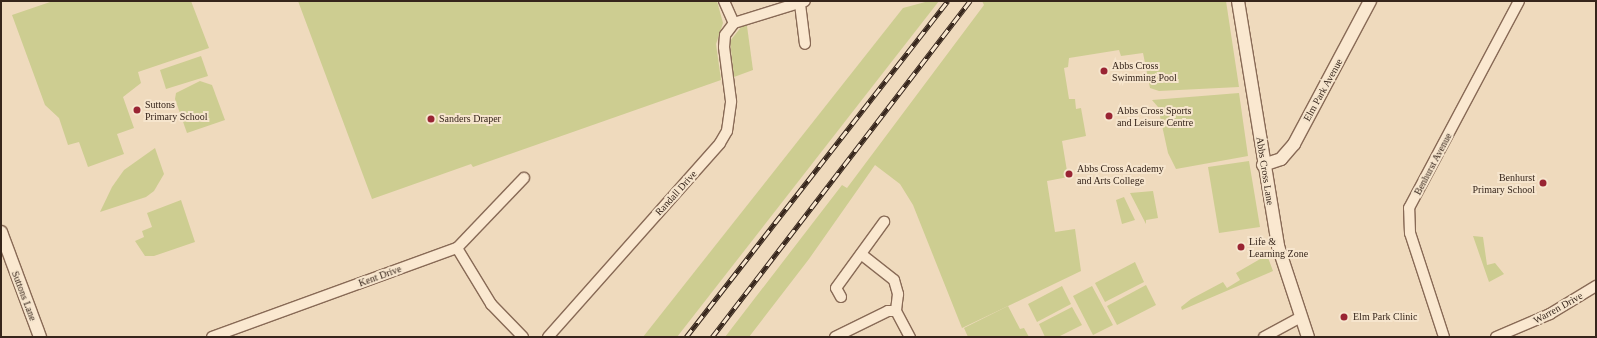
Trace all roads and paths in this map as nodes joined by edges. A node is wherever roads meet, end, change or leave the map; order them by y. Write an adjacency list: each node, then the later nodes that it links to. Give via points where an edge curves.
1 (724, 1): 6 (street)
2 (1238, 1): 8 (street, Abbs Cross Lane)
3 (1519, 1): 27 (street, Benhurst Avenue, via 1410,208 1410,233)
4 (802, 2): 6 (street); 7 (street)
5 (1367, 2): 8 (street, Elm Park Avenue, via 1291,149 1281,159)
6 (734, 23): 22 (street, Randall Drive, via 725,35 724,47 731,102 727,131 720,143)
7 (805, 44)
8 (1263, 165): 18 (street, Abbs Cross Lane, via 1278,246)
9 (524, 178): 12 (street, Kent Drive)
10 (884, 222): 13 (street)
11 (1, 232): 14 (street, Suttons Lane)
12 (457, 248): 20 (street, Kent Drive); 21 (street, via 491,304)
13 (861, 254): 16 (street, via 836,288); 17 (street, via 894,280 898,294)
14 (5, 256): 19 (street, Suttons Lane)
15 (1596, 286): 28 (street, Warren Drive, via 1550,314)
16 (841, 297)
17 (896, 312): 23 (street, via 888,311); 24 (street)
18 (1301, 317): 25 (street); 26 (street, Abbs Cross Lane)
19 (40, 337)
20 (212, 337)
21 (523, 337)
22 (548, 337)
23 (835, 337)
24 (910, 337)
25 (1264, 337)
26 (1308, 337)
27 (1444, 337)
28 (1496, 337)

